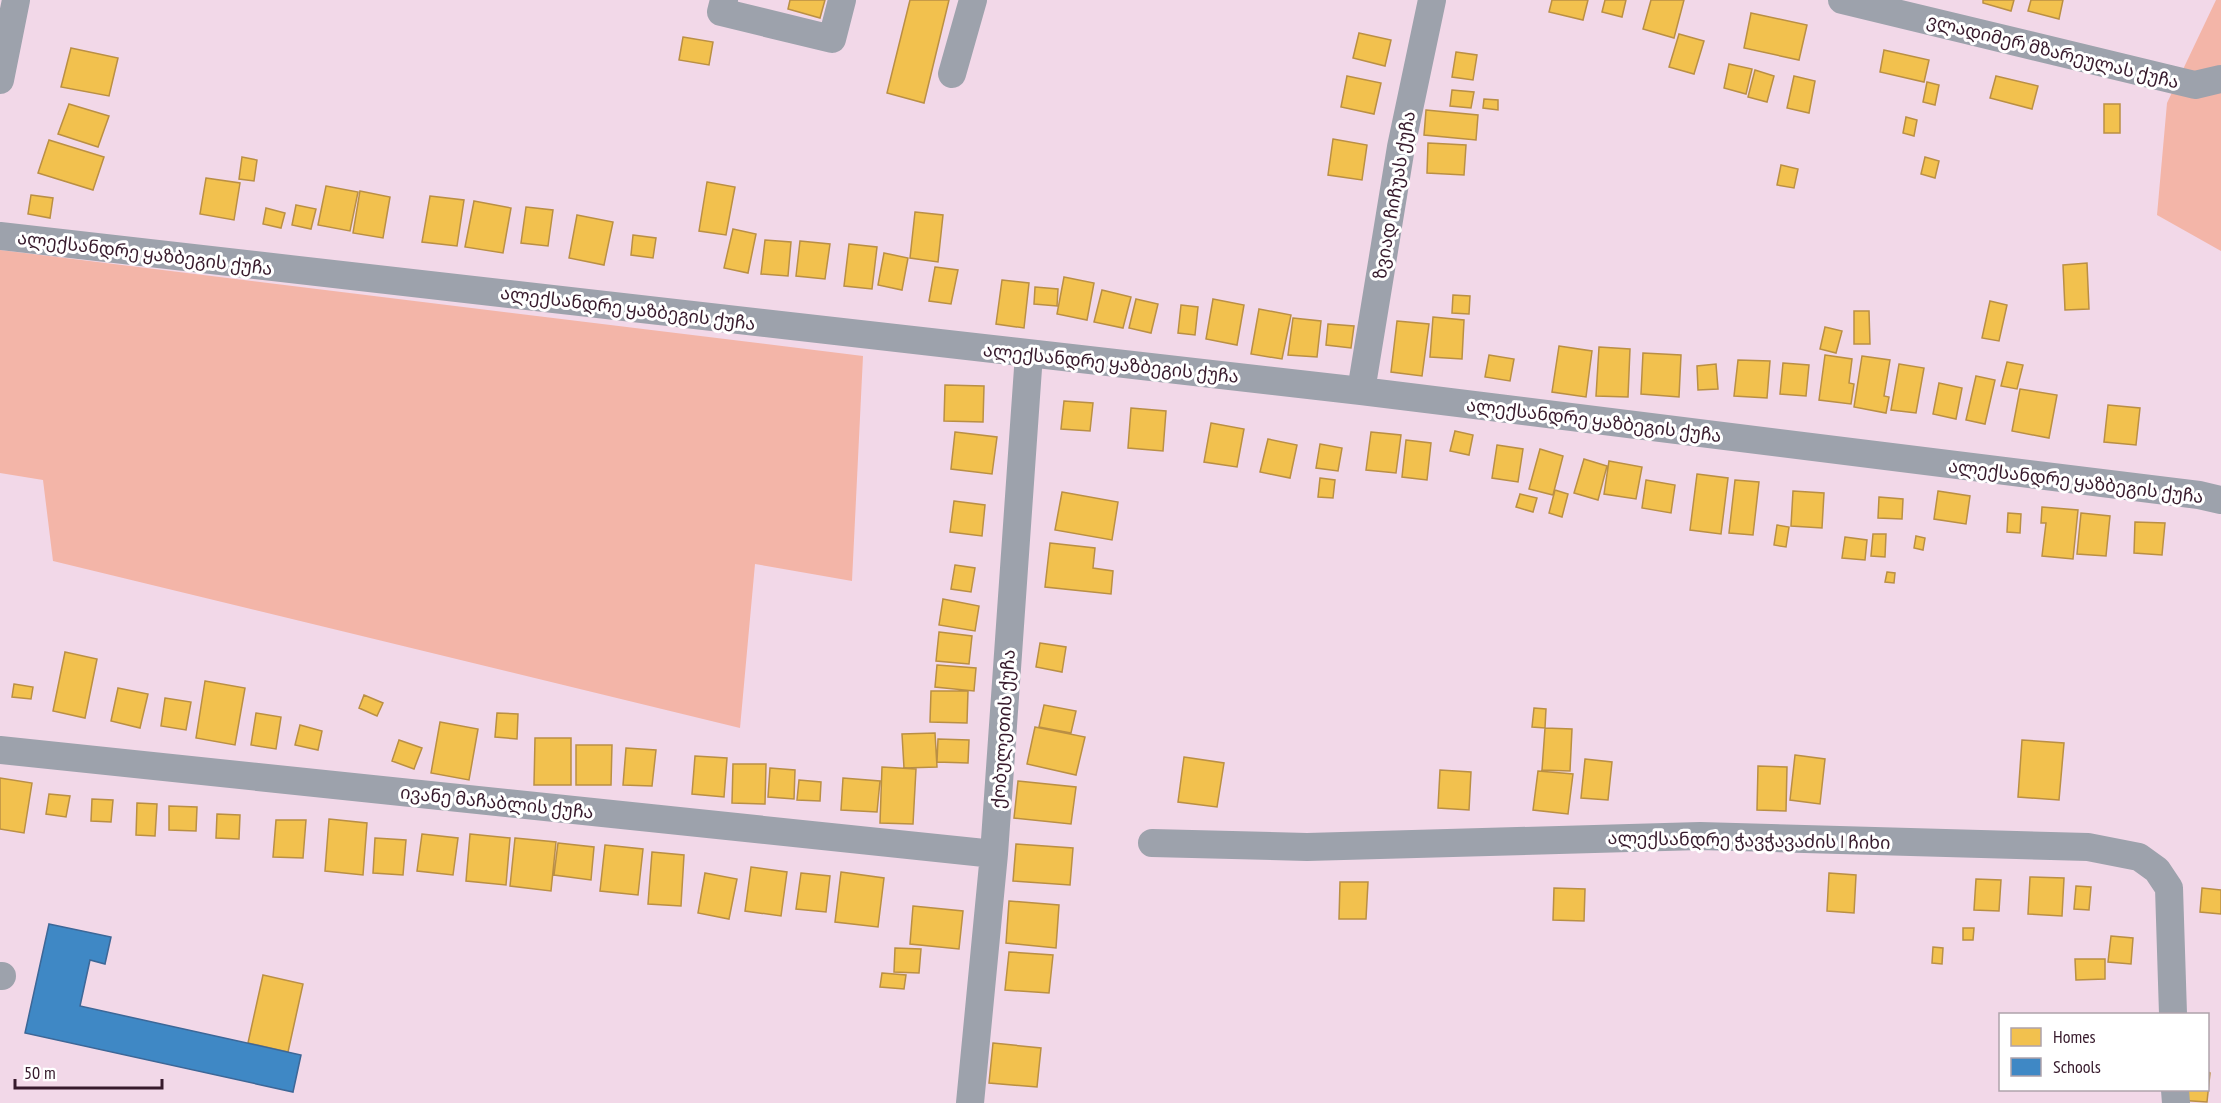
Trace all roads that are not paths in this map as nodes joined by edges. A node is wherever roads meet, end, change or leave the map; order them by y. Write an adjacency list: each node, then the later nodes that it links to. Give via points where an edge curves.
1 (15, 0): 8 (street)
2 (723, 0): 3 (street, via 721,12 832,39)
3 (842, 0)
4 (973, 0): 7 (street)
5 (1432, 0): 12 (street, ზვიად ჩიჩუას ქუჩა, via 1401,147)
6 (1842, 0): 9 (street, ვლადიმერ მზარეულას ქუჩა)
7 (952, 74)
8 (0, 81)
9 (2208, 82)
10 (0, 236): 11 (street, ალექსანდრე ყაზბეგის ქუჩა)
11 (1029, 354): 12 (street, ალექსანდრე ყაზბეგის ქუჩა); 16 (street, ქობულეთის ქუჩა)
12 (1361, 391): 13 (street, ალექსანდრე ყაზბეგის ქუჩა)
13 (2221, 500)
14 (0, 750): 16 (street, ივანე მაჩაბლის ქუჩა)
15 (1152, 843): 17 (street, ალექსანდრე ჭავჭავაძის I ჩიხი, via 1306,848 1700,836 2108,850 2139,857 2157,870 2169,888)
16 (994, 854): 18 (street, ქობულეთის ქუჩა)
17 (2173, 1013)
18 (970, 1103)

